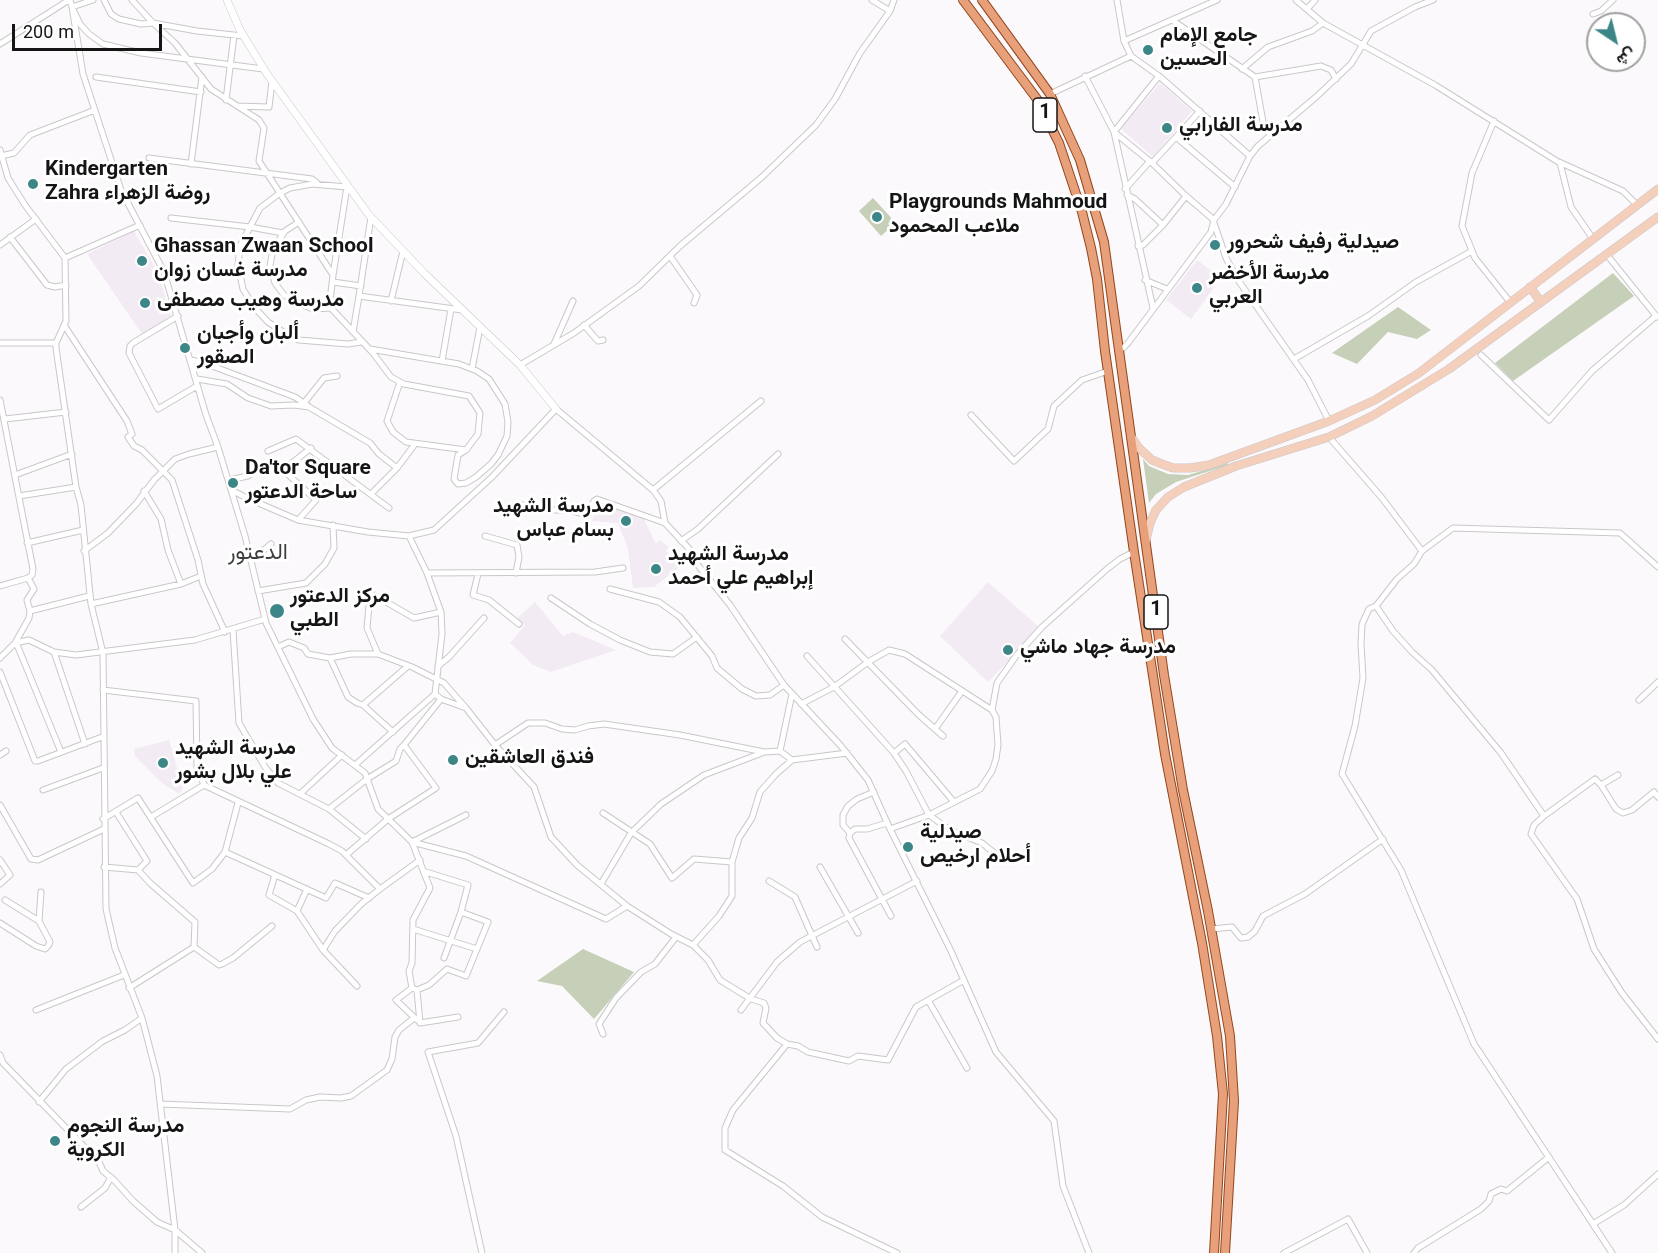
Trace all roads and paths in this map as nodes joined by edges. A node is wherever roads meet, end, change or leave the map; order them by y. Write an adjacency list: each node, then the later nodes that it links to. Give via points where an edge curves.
1 (69, 0): 18 (street); 29 (street)
2 (93, 0): 18 (street)
3 (104, 0): 24 (street, via 111,14 119,19)
4 (132, 0): 24 (street)
5 (227, 0): 27 (street)
6 (872, 0): 21 (street)
7 (894, 0): 21 (street)
8 (982, 0): 44 (main road, 1)
9 (1117, 0): 28 (street)
10 (1217, 0): 17 (street)
11 (1296, 0): 20 (street)
12 (1315, 0): 20 (street)
13 (1424, 0): 19 (street)
14 (1433, 0): 19 (street)
15 (1613, 0): 22 (street)
16 (966, 1): 90 (main road, 1, via 1037,99 1059,143 1082,212)
17 (1203, 3): 23 (street)
18 (72, 7): 32 (street, via 80,24 103,44); 47 (street, via 83,74)
19 (1415, 7): 30 (street, via 1371,31)
20 (1308, 9): 25 (street)
21 (890, 11): 86 (street, via 816,125)
22 (1598, 12)
23 (1172, 20): 28 (street); 35 (street)
24 (153, 23): 26 (street); 32 (street)
25 (1323, 23): 30 (street); 35 (street, via 1268,47)
26 (234, 35): 27 (street); 33 (street)
27 (243, 36): 34 (street)
28 (1124, 41): 31 (street)
29 (0, 44)
30 (1362, 46): 41 (street); 49 (street)
31 (1131, 56): 36 (street); 37 (street)
32 (189, 60): 33 (street); 39 (street)
33 (230, 66): 34 (street); 45 (street)
34 (263, 69): 42 (street)
35 (1242, 69): 40 (street)
36 (1085, 76): 44 (street); 50 (street)
37 (1159, 76): 48 (street); 50 (street)
38 (96, 77): 43 (street)
39 (202, 77): 43 (street); 45 (street)
40 (1255, 77): 41 (street, via 1321,66 1331,70); 51 (street, via 1263,122)
41 (1336, 79): 51 (street)
42 (272, 81): 46 (street, via 270,107); 69 (street)
43 (201, 92): 59 (street)
44 (1050, 94): 88 (main road, 1, via 1080,160 1104,242)
45 (226, 99): 46 (street)
46 (235, 106): 60 (street, via 259,120 264,128 259,160)
47 (95, 110): 54 (street, via 30,135 14,153); 75 (street, via 122,190)
48 (1200, 111): 52 (street); 55 (street)
49 (1494, 121): 57 (street); 84 (street, via 1472,172 1462,226)
50 (1114, 132): 58 (street); 65 (street)
51 (1270, 135): 55 (street)
52 (1176, 137): 58 (street); 63 (street)
53 (0, 150): 54 (street)
54 (1, 156): 71 (street, via 8,178)
55 (1251, 156): 63 (street)
56 (149, 158): 59 (street)
57 (1558, 161): 68 (street, via 1623,191); 80 (street, via 1571,207)
58 (1151, 162): 65 (street); 67 (street)
59 (191, 164): 60 (street)
60 (268, 173): 61 (street, via 312,179); 66 (street)
61 (319, 184): 62 (street); 66 (street)
62 (347, 187): 69 (street); 89 (street)
63 (1235, 187): 74 (street)
64 (1658, 189): 68 (main road)
65 (1126, 192): 76 (street); 82 (street)
66 (280, 193): 73 (street); 77 (street, via 260,208)
67 (1186, 196): 74 (street); 76 (street)
68 (1637, 205): 80 (main road)
69 (370, 216): 83 (street); 93 (street)
70 (171, 218): 77 (street)
71 (36, 219): 79 (street); 87 (street)
72 (1656, 221): 85 (main road)
73 (299, 222): 78 (street); 89 (street)
74 (1214, 222): 95 (street, via 1211,232); 120 (street, via 1238,280)
75 (140, 225): 87 (street); 106 (street, via 164,272)
76 (1163, 225): 82 (street)
77 (250, 227): 78 (street); 113 (street, via 240,246 238,265 243,289 268,322 299,340)
78 (283, 233): 102 (street, via 273,249 270,266 275,283 284,295 298,303 313,309)
79 (10, 237): 81 (street); 92 (street, via 47,285)
80 (1593, 239): 94 (main road)
81 (0, 245)
82 (1138, 246): 91 (street)
83 (403, 251): 97 (street); 105 (street)
84 (1472, 251): 99 (street); 120 (street)
85 (1607, 255): 100 (main road); 107 (street)
86 (670, 256): 101 (street, via 697,295); 108 (street, via 639,286)
87 (65, 258): 92 (street)
88 (1109, 275): 90 (main road); 117 (main road, 1)
89 (333, 278): 93 (street); 102 (street)
90 (1097, 279): 125 (main road, 1)
91 (1145, 280): 95 (street); 103 (street)
92 (66, 285): 109 (street)
93 (361, 286): 96 (street)
94 (1530, 287): 99 (main road); 100 (main road)
95 (1167, 289): 103 (street)
96 (359, 297): 97 (street); 111 (street)
97 (391, 301): 104 (street)
98 (573, 301): 116 (street)
99 (1510, 302): 136 (main road, via 1419,373 1376,400)
100 (1541, 302): 137 (main road, via 1426,383)
101 (694, 303)
102 (331, 308): 111 (street)
103 (1153, 308): 117 (street, via 1124,348)
104 (451, 309): 105 (street); 122 (street)
105 (463, 310): 110 (street)
106 (178, 316): 121 (street); 128 (street, via 133,343 129,352 158,409)
107 (1657, 317): 119 (street, via 1592,371 1549,420)
108 (584, 325): 112 (street, via 598,340); 116 (street)
109 (64, 326): 115 (street); 149 (street, via 127,421 132,434 128,436 134,446)
110 (480, 327): 123 (street); 124 (street)
111 (353, 332): 113 (street)
112 (603, 340)
113 (361, 342): 118 (street)
114 (0, 343): 115 (street)
115 (56, 343): 133 (street)
116 (553, 345): 123 (street)
117 (1120, 348): 138 (main road, 1)
118 (369, 349): 122 (street); 127 (street, via 391,377)
119 (1481, 355)
120 (1294, 359): 136 (street)
121 (191, 360): 128 (street); 131 (street, via 295,397)
122 (442, 361): 124 (street)
123 (520, 365): 132 (street)
124 (472, 369): 142 (street, via 489,379 505,404 507,436 491,464 476,477 458,484 454,478 458,455)
125 (1108, 371): 134 (street, via 1082,380 1054,406 1048,429 1014,461); 173 (main road, 1)
126 (337, 376): 131 (street, via 324,378)
127 (400, 382): 139 (street, via 387,421 393,432); 142 (street, via 469,396 480,413 478,434)
128 (197, 383): 131 (street, via 227,384 248,398 271,406); 140 (street)
129 (0, 400): 135 (street)
130 (761, 401): 155 (street)
131 (306, 405): 148 (street, via 370,443)
132 (556, 409): 155 (street); 165 (street, via 492,477 434,530)
133 (66, 412): 135 (street); 144 (street)
134 (971, 415)
135 (3, 421): 151 (street)
136 (1329, 421): 146 (main road)
137 (1329, 437): 147 (main road); 172 (street)
138 (1132, 438): 146 (main road, via 1152,460 1173,468 1209,465); 170 (main road, 1)
139 (415, 444): 142 (street); 148 (street)
140 (218, 447): 149 (street, via 182,456); 152 (street)
141 (310, 448): 143 (street, via 296,439); 150 (street); 157 (street)
142 (466, 450)
143 (268, 451)
144 (72, 454): 151 (street); 153 (street)
145 (778, 454): 167 (street)
146 (1232, 458): 147 (main road)
147 (1236, 466): 170 (main road, via 1168,497 1153,517)
148 (397, 468): 157 (street)
149 (163, 470): 156 (street); 180 (street, via 172,480)
150 (282, 470): 152 (street, via 256,469 248,476); 161 (street, via 316,500)
151 (15, 476): 158 (street)
152 (229, 480): 154 (street)
153 (76, 487): 158 (street); 164 (street)
154 (231, 490): 161 (street); 174 (street)
155 (652, 490): 162 (street, via 661,501)
156 (144, 491): 171 (street, via 108,533); 183 (street, via 161,519)
157 (371, 494): 160 (street)
158 (19, 496): 168 (street)
159 (517, 506): 162 (street, via 588,515 597,499)
160 (389, 508)
161 (298, 520): 163 (street)
162 (665, 523): 167 (street)
163 (333, 525): 165 (street); 185 (street, via 334,548 306,583)
164 (83, 530): 168 (street); 171 (street)
165 (409, 536): 177 (street)
166 (485, 536): 178 (street, via 518,545)
167 (681, 542): 215 (street, via 693,553)
168 (27, 543): 181 (street, via 33,569)
169 (271, 544): 174 (street)
170 (1145, 544): 211 (main road, 1)
171 (84, 551): 186 (street)
172 (1422, 551): 175 (street, via 1453,528 1620,533); 189 (street)
173 (1134, 552): 212 (main road, 1); 226 (street, via 1107,569 1042,627 997,683)
174 (249, 553): 185 (street)
175 (1658, 567)
176 (623, 568): 178 (street)
177 (427, 573): 179 (street); 191 (street)
178 (516, 573): 179 (street)
179 (478, 574): 194 (street, via 473,595 489,600)
180 (201, 576): 183 (street); 196 (street)
181 (28, 578): 182 (street); 190 (street, via 34,589 27,600)
182 (2, 584)
183 (181, 584): 188 (street)
184 (610, 589): 197 (street, via 658,602 680,617)
185 (258, 591): 193 (street)
186 (89, 596): 188 (street); 190 (street)
187 (551, 598): 197 (street, via 620,640 650,652 673,654)
188 (90, 604): 202 (street)
189 (1376, 606): 259 (street, via 1393,631 1432,670 1501,753); 268 (street, via 1362,624 1363,678 1342,774)
190 (30, 611): 199 (street)
191 (441, 612): 203 (street, via 414,618 374,595 367,628); 209 (street)
192 (484, 618): 209 (street)
193 (265, 619): 195 (street); 200 (street)
194 (519, 624)
195 (233, 630): 196 (street); 249 (street, via 239,723 278,783)
196 (225, 632): 202 (street)
197 (698, 637): 215 (street, via 717,668 742,689 756,696 770,695)
198 (845, 639): 207 (street)
199 (15, 643): 201 (street, via 29,640); 205 (street); 235 (street)
200 (278, 647): 206 (street, via 289,642 308,654); 239 (street, via 313,719 332,748)
201 (54, 652): 202 (street); 231 (street)
202 (103, 653): 217 (street)
203 (378, 654): 206 (street); 208 (street)
204 (807, 656): 216 (street)
205 (0, 658)
206 (330, 658): 224 (street, via 348,697)
207 (868, 662): 216 (street); 218 (street, via 889,650 905,654); 227 (street)
208 (408, 666): 213 (street); 224 (street)
209 (438, 666): 213 (street)
210 (0, 672): 235 (street, via 32,758 38,761)
211 (1164, 675): 212 (main road); 293 (main road, 1)
212 (1153, 676): 295 (main road, 1)
213 (437, 680): 219 (street); 225 (street)
214 (1658, 682): 222 (street)
215 (784, 685): 220 (street)
216 (834, 687): 223 (street); 238 (street)
217 (103, 690): 230 (street); 245 (street, via 196,701 197,767)
218 (962, 691): 226 (street); 227 (street)
219 (435, 694): 221 (street); 228 (street)
220 (792, 694): 223 (street); 234 (street)
221 (441, 699): 225 (street); 232 (street)
222 (1639, 700)
223 (801, 704): 237 (street)
224 (363, 705): 228 (street)
225 (466, 708): 233 (street)
226 (992, 710): 251 (street, via 998,745 992,771 980,789)
227 (935, 729): 229 (street)
228 (393, 732): 241 (street)
229 (943, 736)
230 (102, 737): 231 (street); 242 (street)
231 (85, 744): 235 (street)
232 (404, 745): 244 (street, via 396,761); 262 (street, via 436,788)
233 (495, 745): 236 (street, via 528,723 575,730 604,724); 284 (street, via 534,787 551,837)
234 (780, 751): 236 (street); 240 (street)
235 (62, 752)
236 (764, 752): 265 (street, via 704,775 661,804)
237 (847, 753): 240 (street); 248 (street)
238 (894, 753): 251 (street, via 905,744); 258 (street)
239 (342, 755): 241 (street); 249 (street)
240 (792, 760): 275 (street, via 760,792)
241 (355, 765): 244 (street)
242 (103, 768): 247 (street); 261 (street)
243 (1618, 775): 246 (street)
244 (367, 779): 254 (street); 262 (street, via 378,809)
245 (204, 785): 252 (street); 260 (street)
246 (1601, 785): 250 (street, via 1616,809 1623,813 1654,792); 259 (street, via 1595,779)
247 (43, 790)
248 (874, 792): 263 (street); 266 (street, via 848,806 843,825)
249 (300, 794): 254 (street)
250 (1658, 797)
251 (954, 802): 258 (street)
252 (238, 803): 270 (street); 271 (street)
253 (0, 805): 264 (street, via 31,858 38,860)
254 (329, 809): 267 (street)
255 (116, 812): 260 (street, via 138,798); 261 (street); 278 (street, via 147,861)
256 (603, 813): 265 (street)
257 (466, 815): 269 (street)
258 (929, 815): 263 (street); 274 (street, via 950,830 982,843)
259 (1544, 816): 330 (street, via 1531,834 1577,899 1594,949)
260 (151, 818): 270 (street, via 193,883 212,869)
261 (103, 819): 264 (street)
262 (388, 819): 267 (street); 269 (street)
263 (889, 826): 266 (street); 282 (street)
264 (104, 829): 276 (street)
265 (631, 833): 275 (street, via 650,844 672,878 694,859); 284 (street)
266 (849, 833): 289 (street)
267 (366, 839): 271 (street)
268 (1383, 839): 302 (street, via 1305,894 1263,916 1248,937 1241,938 1232,927); 336 (street, via 1401,870 1474,1044)
269 (412, 842): 273 (street); 291 (street, via 466,856 606,919)
270 (225, 852): 280 (street)
271 (346, 855): 286 (street)
272 (0, 860): 283 (street, via 10,874)
273 (420, 860): 279 (street); 286 (street)
274 (1003, 860)
275 (732, 862): 307 (street, via 732,896)
276 (104, 867): 278 (street); 313 (street, via 106,909)
277 (820, 867): 297 (street)
278 (138, 870): 308 (street, via 195,922)
279 (426, 873): 294 (street, via 468,885); 301 (street, via 430,888 413,920)
280 (275, 875): 285 (street); 292 (street, via 269,895)
281 (769, 881): 304 (street, via 795,897)
282 (917, 881): 289 (street); 314 (street)
283 (0, 884)
284 (601, 884): 291 (street)
285 (307, 889): 288 (street, via 326,898 335,883); 292 (street)
286 (380, 889): 288 (street)
287 (41, 892): 298 (street)
288 (369, 898): 311 (street, via 335,931)
289 (881, 899): 296 (street); 297 (street)
290 (5, 900): 298 (street)
291 (627, 906): 305 (street)
292 (297, 911): 311 (street)
293 (1208, 911): 295 (main road); 302 (main road, 1)
294 (461, 912): 306 (street); 310 (street, via 488,922)
295 (1195, 913): 324 (main road, 1)
296 (891, 916)
297 (850, 918): 303 (street); 304 (street)
298 (39, 921): 299 (street, via 50,942 45,949)
299 (0, 923)
300 (272, 926): 308 (street, via 219,965)
301 (413, 929): 306 (street); 317 (street, via 409,971)
302 (1212, 929): 323 (main road, 1)
303 (858, 933)
304 (813, 936): 309 (street); 318 (street, via 777,962)
305 (676, 937): 307 (street); 329 (street, via 655,964 641,972 616,998 599,1024)
306 (451, 940): 310 (street); 312 (street)
307 (693, 945): 318 (street, via 720,980)
308 (194, 947): 316 (street)
309 (817, 947)
310 (477, 949): 317 (street, via 466,976 447,969 429,985)
311 (323, 950): 315 (street)
312 (444, 958)
313 (124, 975): 316 (street); 320 (street)
314 (964, 980): 319 (street); 346 (street, via 996,1052 1054,1121 1063,1186)
315 (357, 986)
316 (129, 988): 326 (street)
317 (414, 989): 327 (street, via 396,1000); 328 (street)
318 (752, 999): 321 (street); 331 (street, via 764,1003 763,1023)
319 (928, 999): 331 (street, via 916,1007 888,1060 858,1056 849,1060); 333 (street)
320 (36, 1010)
321 (741, 1010)
322 (504, 1012): 344 (street, via 478,1044 428,1052 456,1136)
323 (1226, 1014): 324 (main road); 348 (main road, 1, via 1234,1101)
324 (1213, 1015): 347 (main road, 1, via 1223,1094)
325 (459, 1017): 328 (street)
326 (142, 1018): 334 (street, via 66,1069); 335 (street)
327 (414, 1018): 328 (street); 335 (street, via 395,1037 387,1070 351,1096 320,1097 290,1109)
328 (420, 1023)
329 (603, 1034)
330 (1658, 1039)
331 (787, 1044): 345 (street, via 733,1110 725,1128 724,1150 783,1186 822,1217)
332 (0, 1056): 334 (street)
333 (967, 1068)
334 (39, 1102): 338 (street)
335 (160, 1104): 341 (street)
336 (1549, 1157): 340 (street); 351 (street, via 1507,1191 1501,1189 1491,1194 1481,1209)
337 (1658, 1174): 340 (street, via 1624,1205)
338 (111, 1177): 339 (street, via 105,1188); 341 (street, via 157,1222)
339 (81, 1207)
340 (1593, 1224): 352 (street)
341 (175, 1230): 342 (street); 343 (street)
342 (175, 1253)
343 (202, 1253)
344 (482, 1253)
345 (897, 1253)
346 (1089, 1253)
347 (1214, 1253)
348 (1225, 1253)
349 (1284, 1253): 350 (street, via 1348,1219)
350 (1367, 1253)
351 (1414, 1253)
352 (1612, 1253)

